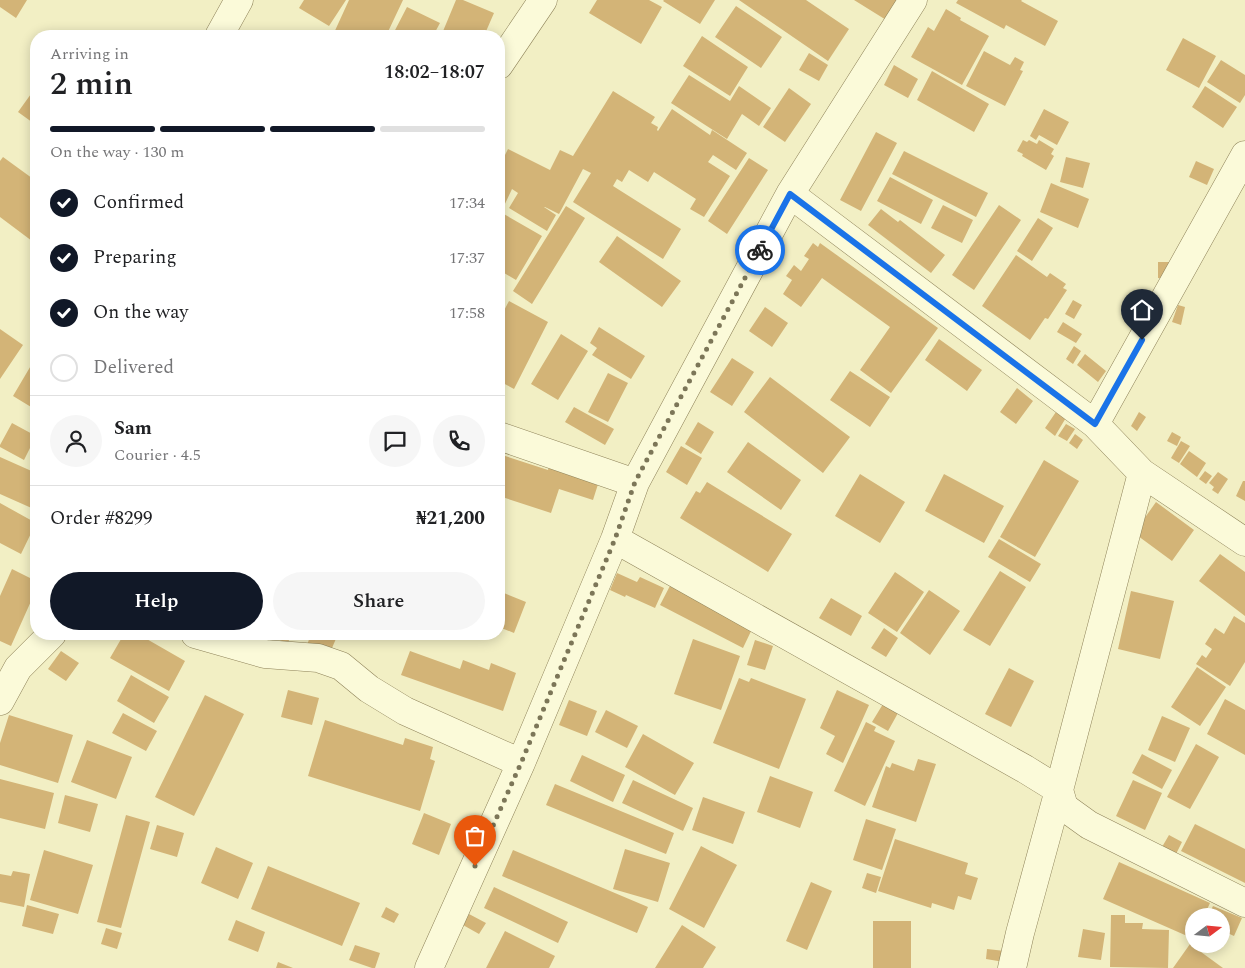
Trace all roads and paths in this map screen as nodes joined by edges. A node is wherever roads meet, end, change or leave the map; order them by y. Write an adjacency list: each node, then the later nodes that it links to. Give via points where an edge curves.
1 (240, 0): 4 (street)
2 (543, 0): 5 (street)
3 (913, 0): 7 (street)
4 (222, 30)
5 (505, 56)
6 (1245, 155): 8 (street)
7 (790, 194): 8 (street); 11 (street)
8 (1095, 424): 10 (street)
9 (505, 438): 11 (street)
10 (1142, 473): 13 (street); 18 (street)
11 (635, 482): 12 (street)
12 (615, 539): 17 (street); 18 (street)
13 (1245, 542)
14 (46, 640): 16 (street, via 18,668)
15 (216, 640): 17 (street, via 266,654 318,658 341,666 368,689 404,710)
16 (0, 701)
17 (521, 763): 20 (street)
18 (1059, 790): 19 (street, via 1064,807 1089,825); 21 (street)
19 (1245, 903)
20 (429, 968)
21 (1012, 968)

